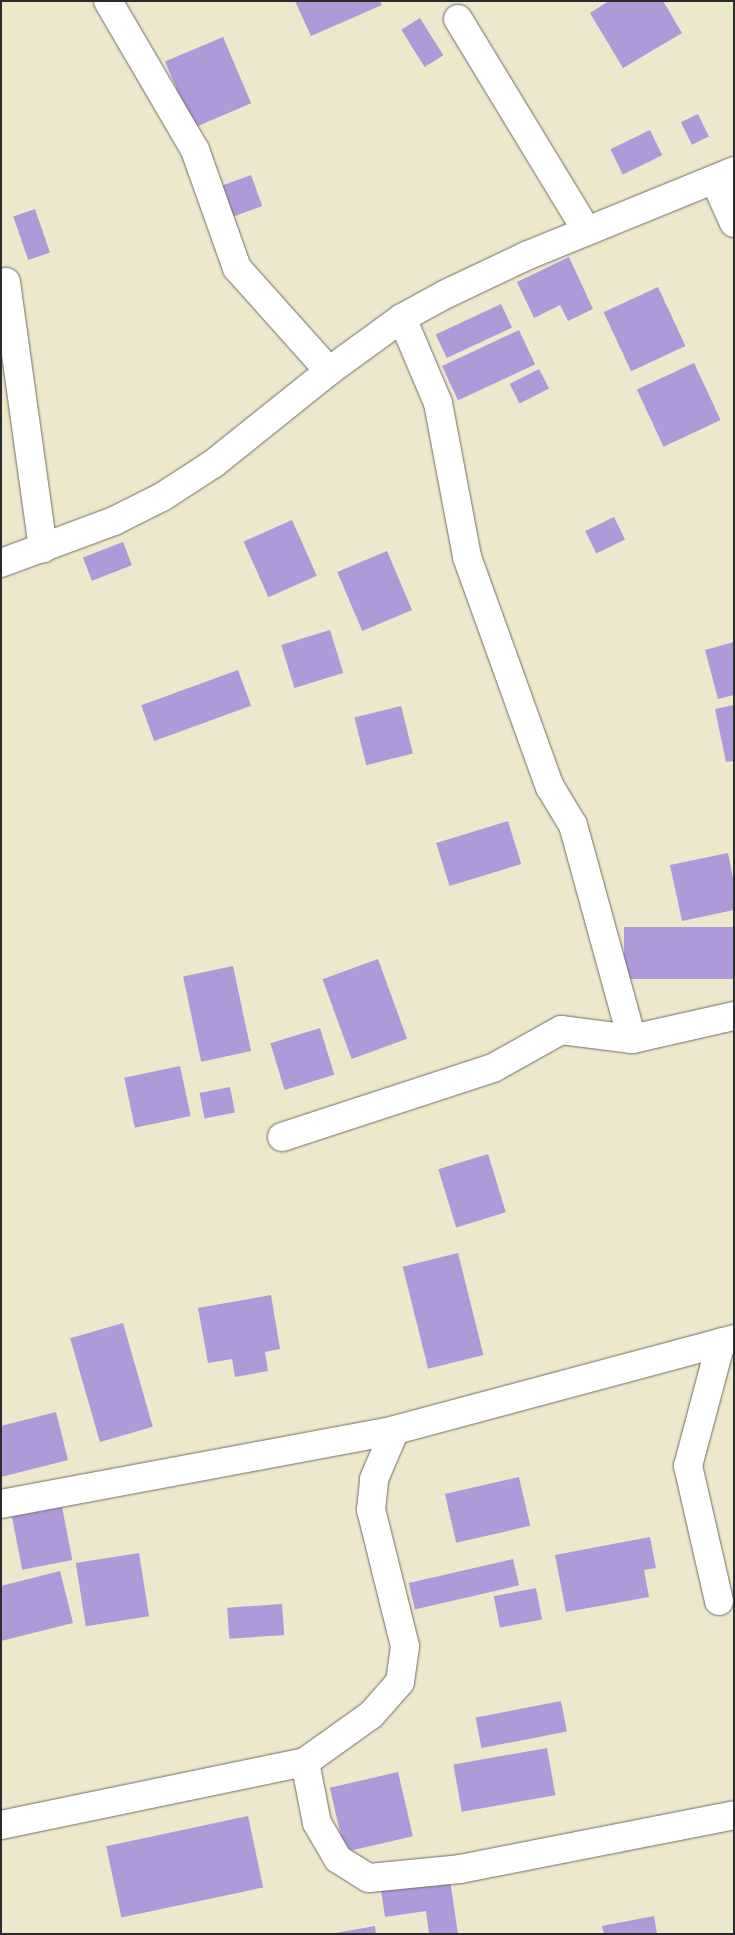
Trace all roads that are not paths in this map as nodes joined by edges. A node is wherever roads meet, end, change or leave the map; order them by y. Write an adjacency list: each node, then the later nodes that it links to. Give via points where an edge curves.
1 (108, 1): 8 (street, via 195,150 238,268)
2 (458, 19): 5 (street)
3 (724, 176): 4 (street); 5 (street)
4 (734, 222)
5 (586, 231): 7 (street, via 517,260)
6 (6, 282): 9 (street)
7 (402, 318): 8 (street); 12 (street, via 438,403 467,557 550,787 572,825)
8 (329, 371): 9 (street, via 213,464 162,497 114,521)
9 (43, 548): 10 (street)
10 (1, 564)
11 (734, 1016): 12 (street)
12 (632, 1039): 13 (street, via 561,1030 493,1068)
13 (282, 1137)
14 (727, 1341): 15 (street); 17 (street, via 688,1466)
15 (394, 1430): 16 (street); 18 (street, via 374,1479 372,1510 406,1646 400,1682 371,1716)
16 (1, 1504)
17 (719, 1601)
18 (305, 1762): 19 (street, via 317,1823 338,1859 368,1878 460,1869); 20 (street)
19 (734, 1815)
20 (1, 1825)

